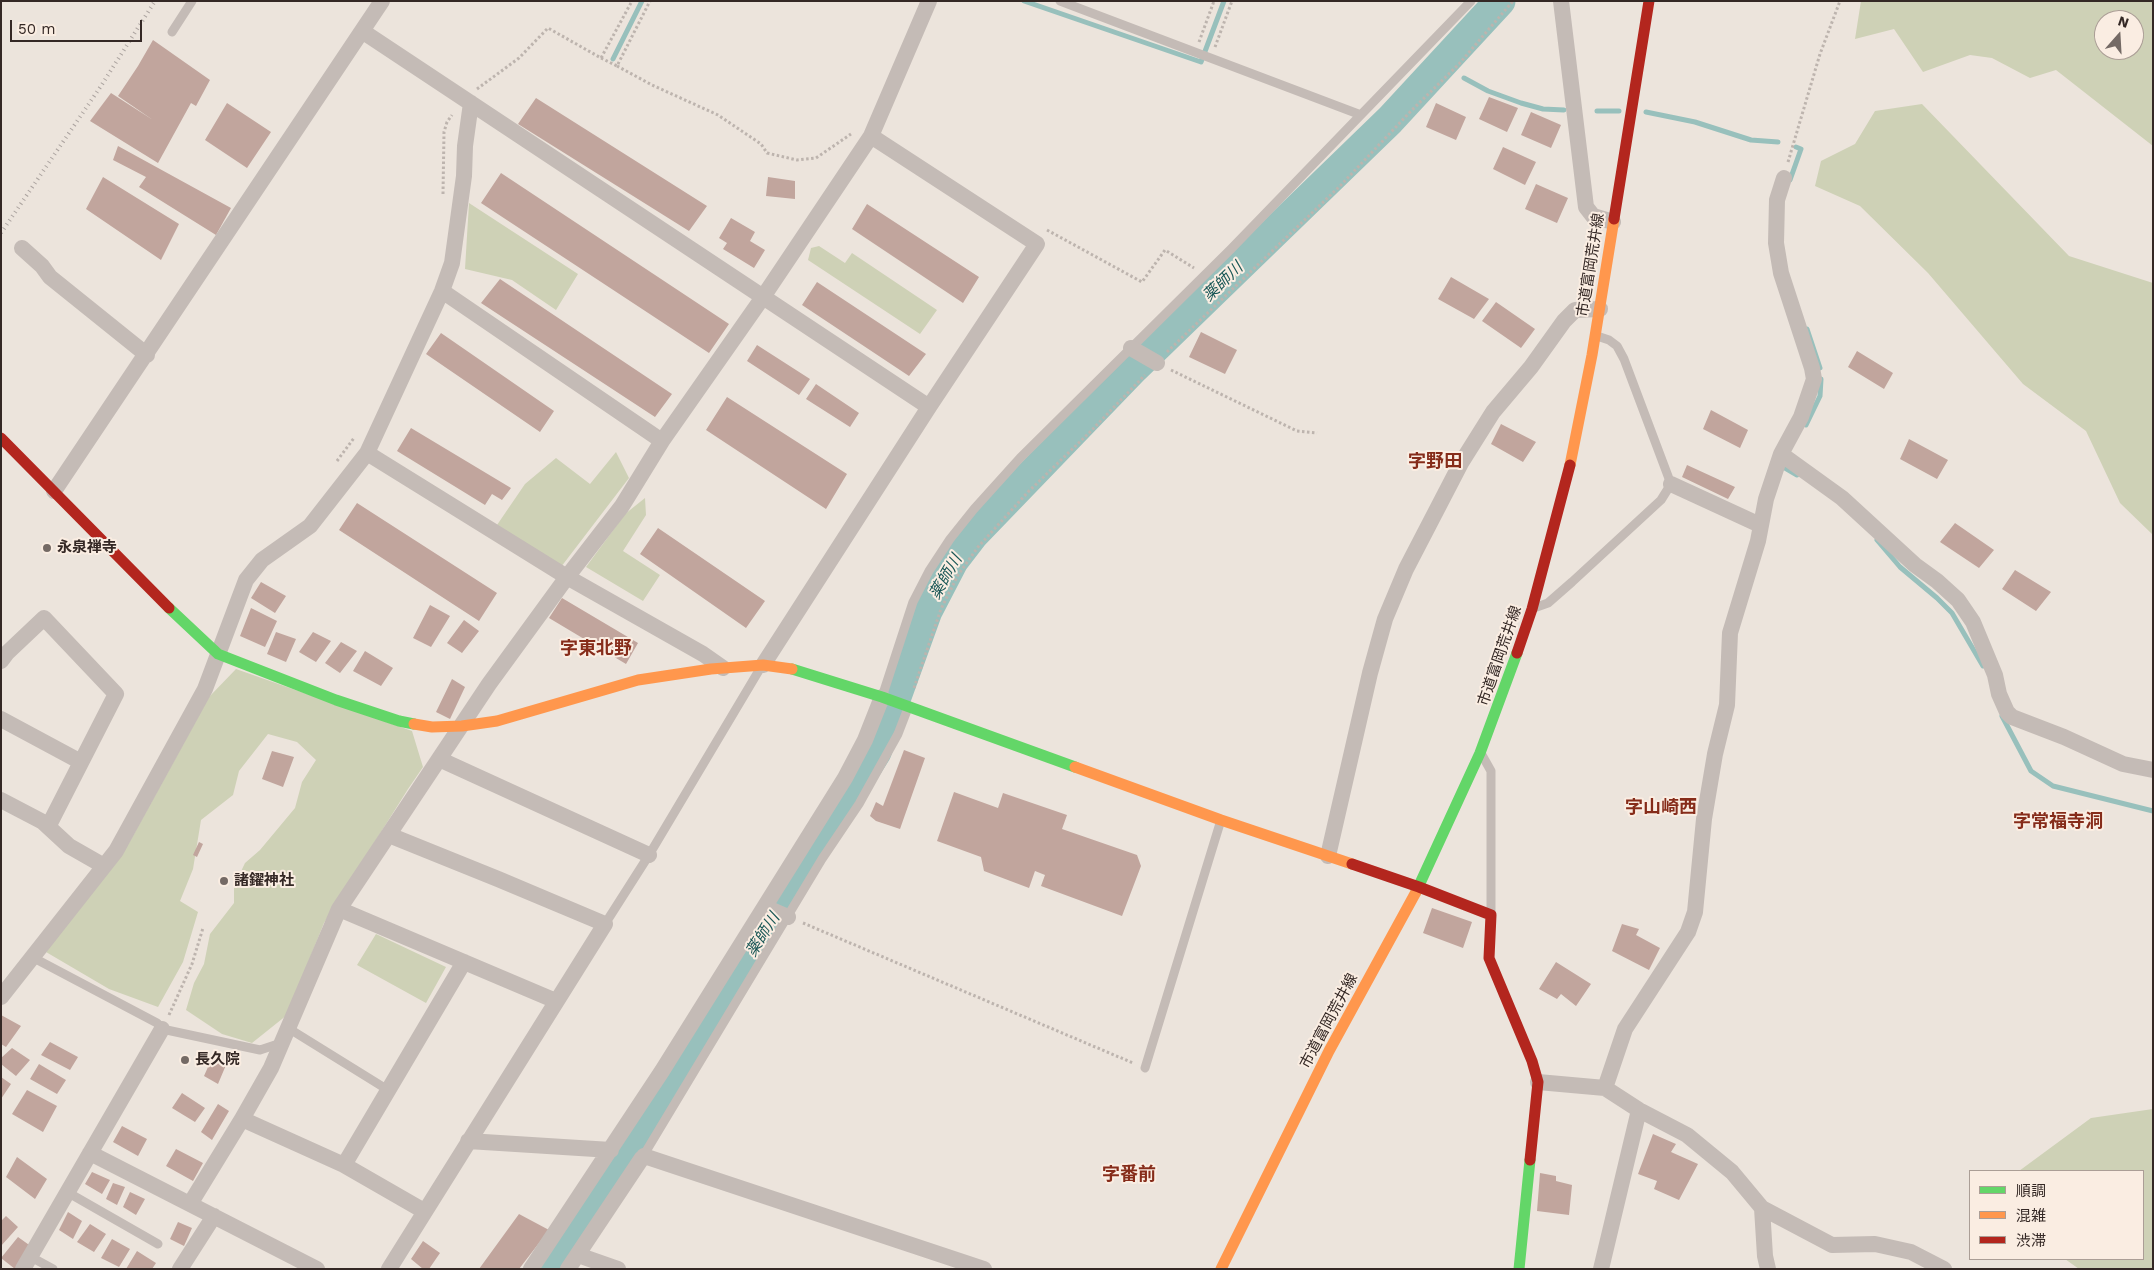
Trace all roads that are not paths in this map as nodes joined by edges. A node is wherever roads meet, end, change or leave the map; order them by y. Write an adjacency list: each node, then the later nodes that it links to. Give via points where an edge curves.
1 (192, 1): 9 (lane)
2 (382, 1): 8 (street)
3 (929, 1): 12 (street)
4 (1060, 1): 11 (lane)
5 (1471, 1): 11 (lane)
6 (1561, 1): 14 (street, via 1586,207 1593,216)
7 (1649, 1): 14 (street, 市道富岡荒井線)
8 (362, 31): 10 (street); 21 (street)
9 (172, 32)
10 (468, 101): 16 (street, via 464,176 452,263); 17 (street)
11 (1361, 116): 20 (lane)
12 (863, 134): 17 (street); 23 (street, via 1037,244)
13 (1784, 178): 27 (street, via 1777,200 1776,243 1784,282 1814,379 1801,417)
14 (1613, 222): 18 (street, 市道富岡荒井線)
15 (22, 248): 21 (street, via 50,277)
16 (442, 291): 25 (street); 26 (street)
17 (763, 297): 23 (street); 25 (street)
18 (1600, 309): 19 (street, 市道富岡荒井線); 50 (street, via 1575,310 1493,412 1461,463 1406,569 1385,619)
19 (1595, 335): 28 (lane, via 1617,346 1624,359); 32 (street, 市道富岡荒井線, via 1568,480)
20 (1131, 348): 22 (street); 37 (lane, via 1020,458 950,539 913,602)
21 (147, 354): 29 (street)
22 (1157, 363)
23 (929, 407): 35 (street)
24 (1, 438): 29 (street)
25 (662, 441): 31 (street, via 622,506)
26 (367, 453): 31 (street); 33 (street, via 310,526 262,560 252,571)
27 (1781, 454): 30 (street); 44 (street, via 1842,498 1958,600 1973,622 2002,700 2012,717 2123,764)
28 (1672, 484): 30 (street); 32 (lane, via 1661,500 1572,582 1548,603)
29 (54, 491): 33 (street, via 153,593)
30 (1760, 525): 66 (street, via 1730,633 1727,705 1704,820 1695,912 1688,932 1625,1029)
31 (567, 577): 36 (street); 40 (street)
32 (1532, 609): 41 (street, 市道富岡荒井線)
33 (218, 654): 40 (street, via 290,684 399,721 432,727); 51 (street, via 205,689 116,851)
34 (1, 661): 43 (street, via 44,618 116,694)
35 (763, 665): 36 (street); 37 (street, via 800,670); 49 (lane)
36 (723, 668): 40 (street, via 638,680 497,721)
37 (882, 698): 38 (street); 53 (street, via 848,772)
38 (908, 708): 46 (street); 56 (lane, via 884,761)
39 (1, 719): 43 (street)
40 (462, 726): 42 (street)
41 (1480, 753): 52 (street, 市道富岡荒井線); 55 (lane, via 1491,771)
42 (439, 760): 48 (street); 49 (street)
43 (81, 762): 47 (street)
44 (2153, 770)
45 (1, 800): 47 (street)
46 (1221, 820): 50 (street); 64 (lane)
47 (48, 827): 51 (street, via 69,846)
48 (389, 836): 54 (street); 57 (street)
49 (649, 855): 57 (lane)
50 (1328, 856): 52 (street)
51 (104, 866): 58 (street)
52 (1419, 887): 55 (street); 91 (street, 市道富岡荒井線, via 1329,1051)
53 (765, 907): 56 (street); 71 (street)
54 (339, 909): 59 (street); 63 (street)
55 (1491, 915): 65 (street, via 1489,958)
56 (788, 917): 73 (lane)
57 (604, 924): 61 (street)
58 (32, 957): 60 (street); 62 (lane, via 157,1023)
59 (464, 962): 61 (street); 67 (street)
60 (1, 997)
61 (556, 1001): 70 (street)
62 (162, 1029): 63 (lane, via 260,1050); 72 (street)
63 (285, 1036): 67 (lane); 69 (street)
64 (1145, 1068)
65 (1538, 1082): 66 (street); 92 (street)
66 (1605, 1088): 68 (street)
67 (388, 1090): 74 (street)
68 (1639, 1110): 77 (street, via 1687,1135 1732,1172); 93 (street)
69 (242, 1118): 74 (street); 76 (street)
70 (468, 1141): 71 (street); 78 (street)
71 (611, 1150): 87 (street)
72 (90, 1153): 75 (street); 76 (street)
73 (643, 1157): 81 (street); 90 (street)
74 (344, 1164): 78 (street)
75 (67, 1192): 80 (lane); 82 (street)
76 (190, 1204): 79 (street)
77 (1762, 1208): 94 (street); 95 (street, via 1832,1245 1875,1244 1911,1252)
78 (424, 1211): 86 (street)
79 (214, 1216): 84 (street); 85 (street)
80 (158, 1244)
81 (578, 1255): 88 (street); 89 (street)
82 (27, 1263): 83 (lane)
83 (53, 1269)
84 (180, 1269)
85 (317, 1269)
86 (389, 1269)
87 (532, 1269)
88 (568, 1269)
89 (618, 1269)
90 (984, 1269)
91 (1221, 1269)
92 (1519, 1269)
93 (1600, 1269)
94 (1768, 1269)
95 (1944, 1269)

